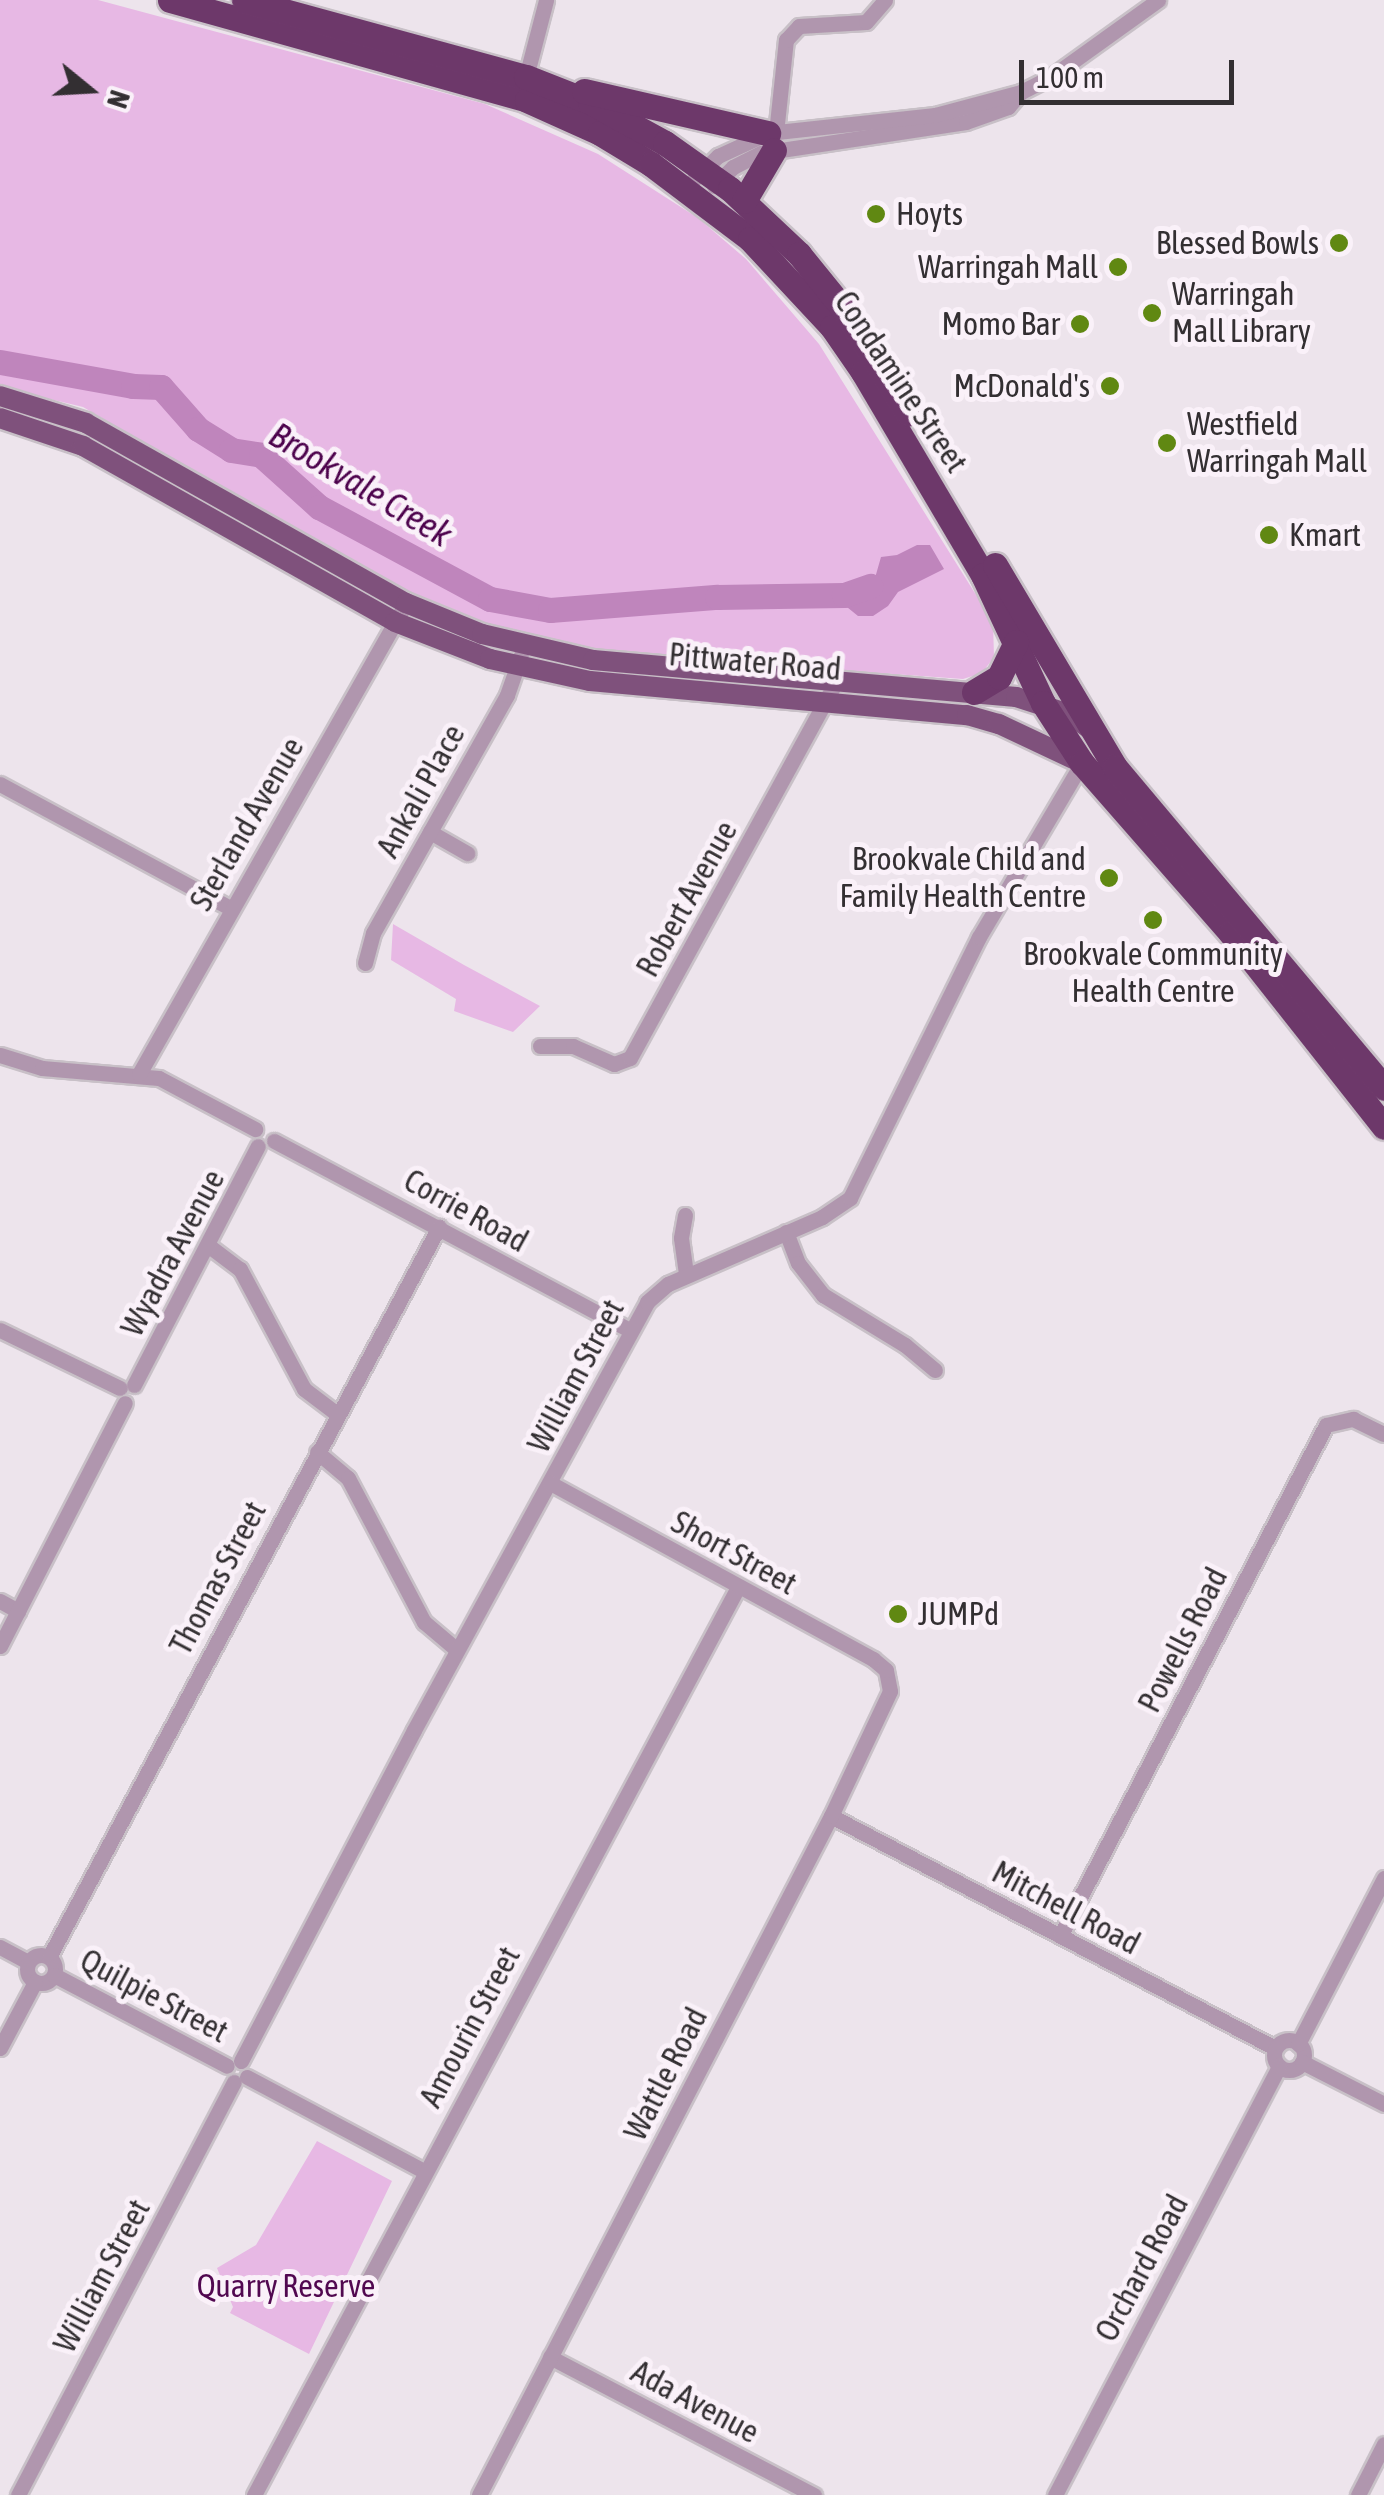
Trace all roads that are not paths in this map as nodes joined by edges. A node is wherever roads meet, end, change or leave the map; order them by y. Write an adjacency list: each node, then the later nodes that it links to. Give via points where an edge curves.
1 (170, 0): 9 (highway, Condamine Street, via 526,100)
2 (244, 0): 6 (highway, Condamine Street)
3 (546, 0): 6 (street)
4 (885, 0): 8 (street, via 866,22 799,26 786,40)
5 (1158, 0): 8 (street, via 1008,107 966,122)
6 (526, 77): 7 (highway, Condamine Street)
7 (558, 89): 8 (highway, via 601,92); 9 (highway, Condamine Street, via 622,118)
8 (773, 138): 9 (street, via 739,144); 10 (highway)
9 (702, 184): 10 (highway, Condamine Street); 15 (highway, Condamine Street, via 848,348 939,496)
10 (744, 201): 21 (highway, Condamine Street, via 799,254 863,338)
11 (0, 396): 13 (main road, Pittwater Road, via 55,411 121,441)
12 (0, 418): 14 (main road, Pittwater Road, via 82,446)
13 (406, 603): 14 (street, Sterland Avenue); 16 (main road, Pittwater Road)
14 (395, 622): 16 (main road, Pittwater Road); 26 (street, Sterland Avenue)
15 (1016, 642): 18 (highway, via 999,676); 20 (highway, Condamine Street)
16 (520, 656): 17 (main road, Pittwater Road); 19 (main road, Pittwater Road, via 590,681); 24 (street, Ankali Place, via 507,695)
17 (837, 680): 18 (main road, Pittwater Road); 19 (street, Robert Avenue)
18 (974, 692): 20 (main road, Pittwater Road)
19 (827, 700): 22 (main road, Pittwater Road, via 966,715); 28 (street, Robert Avenue, via 630,1058 614,1064 572,1046)
20 (1043, 703): 21 (main road); 22 (highway, Condamine Street)
21 (1090, 730): 31 (highway)
22 (1082, 764): 32 (highway, Pittwater Road, via 1230,933); 36 (street, William Street, via 979,937 856,1188 842,1206)
23 (0, 784): 26 (street)
24 (430, 832): 25 (street); 27 (street, Ankali Place, via 373,932)
25 (467, 853)
26 (230, 908): 30 (street, Sterland Avenue)
27 (365, 963)
28 (540, 1046)
29 (0, 1055): 30 (street, via 42,1068)
30 (139, 1074): 33 (street, via 164,1080 254,1129 252,1137)
31 (1384, 1088)
32 (1384, 1127)
33 (266, 1143): 35 (street, Corrie Road); 37 (street, Wyadra Avenue)
34 (685, 1214): 38 (street)
35 (438, 1228): 40 (street, Corrie Road); 43 (street, Thomas Street)
36 (786, 1232): 38 (street, William Street); 41 (street, via 798,1264 823,1295)
37 (208, 1246): 42 (street, Wyadra Avenue); 43 (street, via 240,1269 304,1390)
38 (686, 1274): 40 (street, William Street, via 652,1296)
39 (0, 1330): 42 (street)
40 (631, 1331): 46 (street, William Street)
41 (935, 1370)
42 (126, 1392): 49 (street, Wyadra Avenue)
43 (337, 1414): 45 (street, Thomas Street)
44 (1384, 1434): 55 (street, Powells Road, via 1353,1419 1326,1425)
45 (317, 1452): 51 (street, via 348,1478 424,1622); 57 (street, Thomas Street)
46 (550, 1483): 47 (street, Short Street); 51 (street, William Street)
47 (738, 1587): 52 (street, Short Street, via 873,1659); 68 (street, Amourin Street)
48 (0, 1601): 49 (street)
49 (18, 1611): 50 (street, Wyadra Avenue)
50 (0, 1646)
51 (458, 1650): 66 (street, William Street)
52 (888, 1675): 53 (street, Wattle Road, via 888,1700)
53 (831, 1816): 55 (street, Mitchell Road); 69 (street, Wattle Road)
54 (1384, 1878): 61 (street)
55 (1060, 1936): 63 (street, Mitchell Road)
56 (0, 1947): 58 (street, Quilpie Street)
57 (49, 1957): 58 (street); 59 (street)
58 (28, 1962): 60 (street)
59 (54, 1975): 60 (street); 66 (street, Quilpie Street)
60 (35, 1982): 62 (street)
61 (1298, 2044): 63 (street, via 1286,2040); 64 (street)
62 (0, 2048)
63 (1276, 2048): 65 (street)
64 (1302, 2062): 65 (street, via 1291,2070); 67 (street)
65 (1279, 2066): 75 (street, Orchard Road)
66 (237, 2072): 68 (street, Quilpie Street); 71 (street, William Street)
67 (1384, 2104)
68 (424, 2171): 72 (street, Amourin Street)
69 (550, 2357): 73 (street, Wattle Road); 74 (street, Ada Avenue)
70 (1384, 2444): 76 (street)
71 (18, 2495)
72 (254, 2495)
73 (479, 2495)
74 (814, 2495)
75 (1055, 2495)
76 (1358, 2495)

